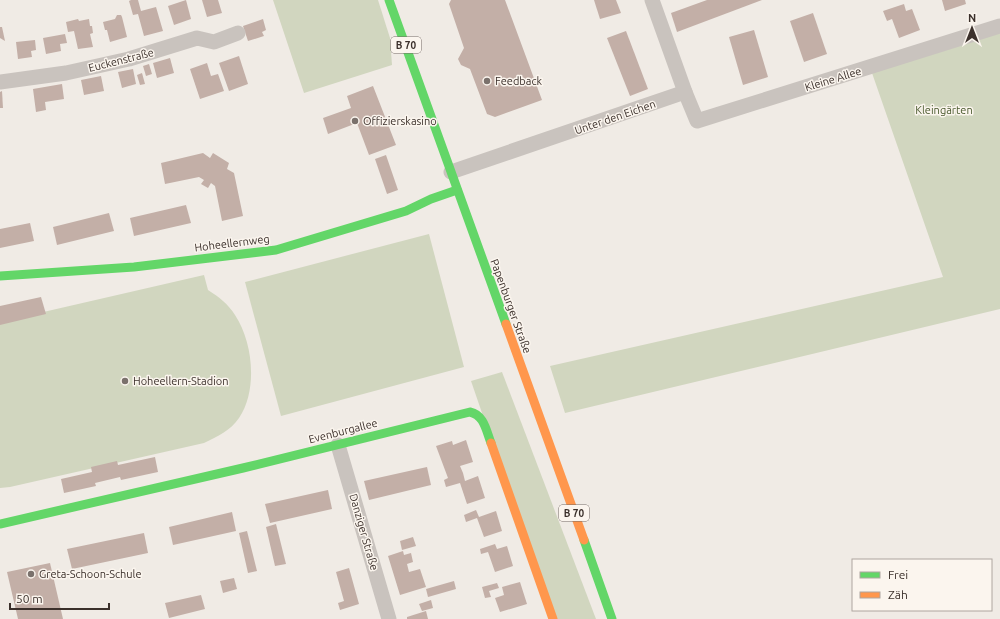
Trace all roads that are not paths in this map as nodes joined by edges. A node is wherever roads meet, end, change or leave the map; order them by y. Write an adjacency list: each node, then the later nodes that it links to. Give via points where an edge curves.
1 (389, 0): 7 (street, Papenburger Straße / B 70)
2 (652, 0): 6 (street)
3 (1000, 26): 6 (street, Kleine Allee, via 697,121)
4 (238, 33): 5 (street, Euckenstraße, via 214,42 198,38 129,59)
5 (0, 82)
6 (686, 92): 7 (street, Unter den Eichen)
7 (451, 172): 8 (street, Papenburger Straße / B 70)
8 (457, 190): 9 (street, Hoheellernweg, via 406,211 276,250 134,267); 14 (street, Papenburger Straße / B 70)
9 (0, 276)
10 (338, 445): 11 (street, Evenburgallee); 12 (street, Danziger Straße); 13 (street, Evenburgallee, via 464,412 480,416)
11 (0, 524)
12 (389, 619)
13 (553, 619)
14 (612, 619)

